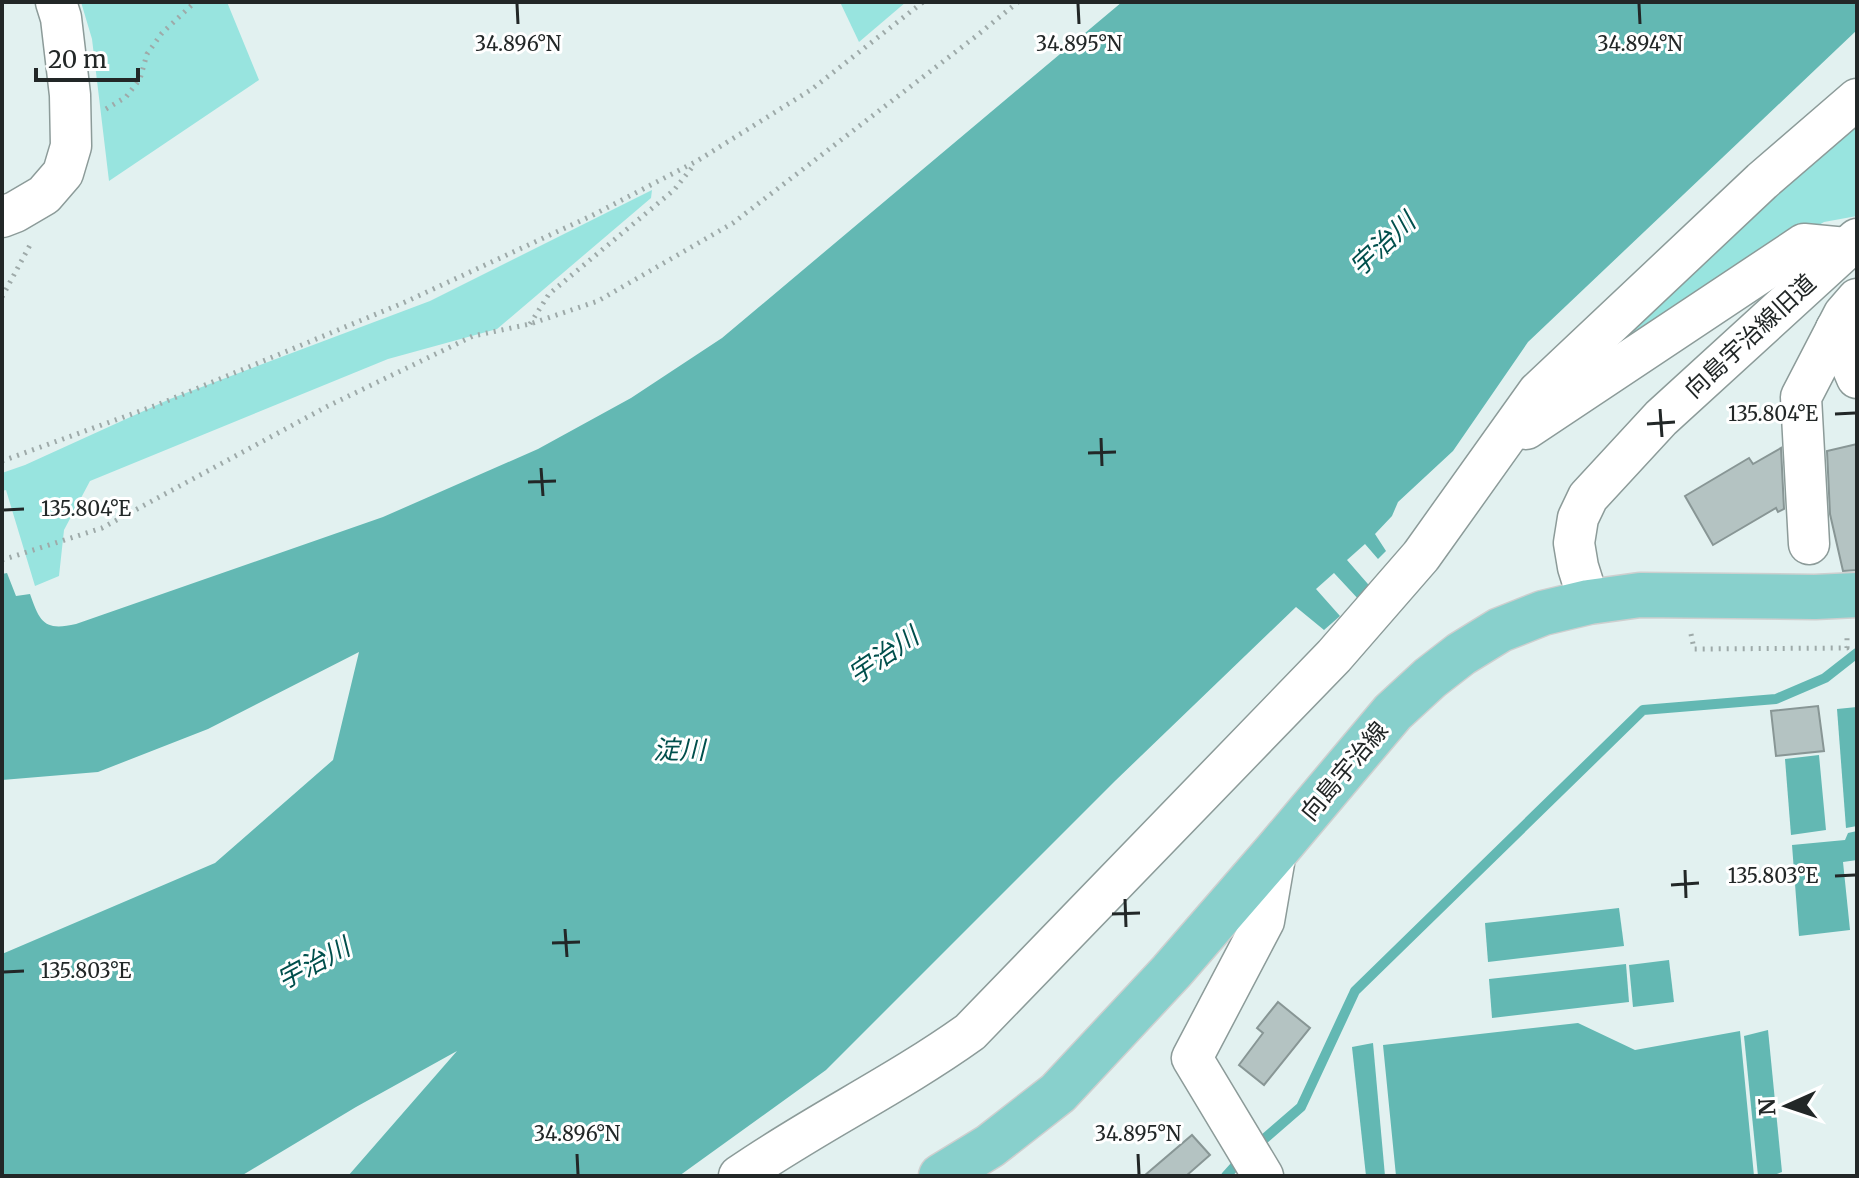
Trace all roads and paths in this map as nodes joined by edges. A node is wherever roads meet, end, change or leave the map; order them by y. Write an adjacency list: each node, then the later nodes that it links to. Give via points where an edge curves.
1 (56, 2): 8 (street, via 70,95 71,146 63,173 44,195)
2 (195, 2): 6 (path, via 162,33 126,97)
3 (923, 2): 7 (path, via 812,89)
4 (1018, 2): 11 (path, via 733,223 598,301)
5 (1857, 99): 13 (street, via 1538,392)
6 (96, 115)
7 (697, 161): 11 (path, via 674,190 549,294); 14 (path, via 403,303 157,405)
8 (2, 217)
9 (1852, 243): 13 (street, via 1804,244); 17 (street, 向島宇治線旧道, via 1661,418 1588,497 1574,543)
10 (1846, 314): 12 (street); 15 (street, via 1801,397)
11 (530, 324): 16 (path, via 473,336 328,406 102,528)
12 (1857, 378)
13 (1499, 447): 21 (street, via 1421,556 1334,656 970,1032)
14 (2, 461)
15 (1809, 544)
16 (2, 560)
17 (1589, 602): 18 (main road, 向島宇治線, via 1640,595 1815,597); 20 (main road, 向島宇治線, via 1500,630 1461,654 1393,712)
18 (1852, 612): 19 (path, via 1847,648 1694,649)
19 (1691, 634)
20 (1276, 851): 22 (main road, 向島宇治線, via 1058,1093); 23 (street, via 1264,921 1192,1058)
21 (739, 1176)
22 (941, 1176)
23 (1263, 1176)

